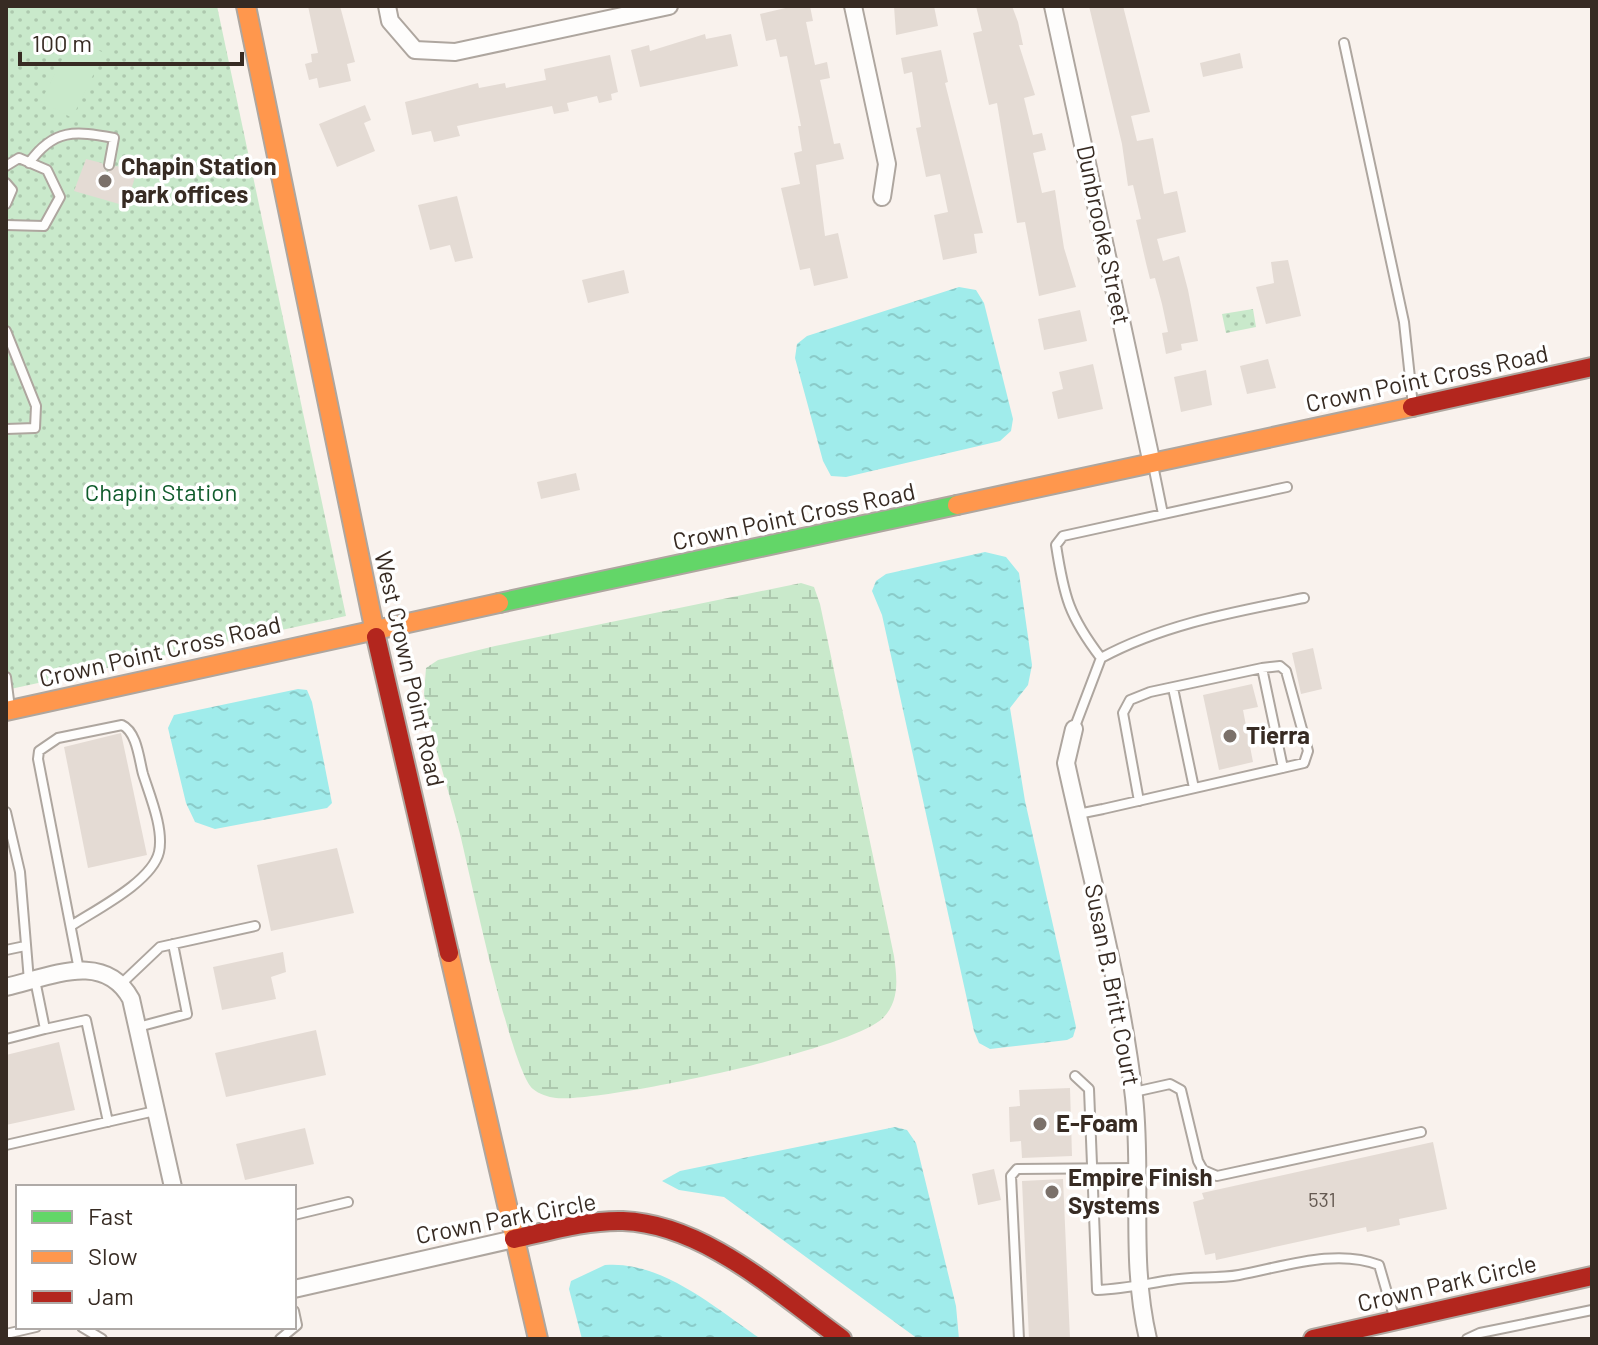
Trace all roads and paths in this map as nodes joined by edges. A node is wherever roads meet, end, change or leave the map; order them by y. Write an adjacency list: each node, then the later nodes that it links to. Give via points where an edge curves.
1 (246, 6): 22 (street, West Crown Point Road)
2 (387, 6): 3 (street, via 390,21 415,50 455,52)
3 (669, 6)
4 (853, 6): 11 (street, via 887,164)
5 (1053, 6): 18 (street, Dunbrooke Street)
6 (1344, 43): 16 (lane, via 1404,322)
7 (29, 163): 8 (lane, via 44,142 78,131 114,138); 9 (lane, via 19,158); 13 (lane, via 47,170 60,197 44,226)
8 (109, 165)
9 (6, 166)
10 (6, 183): 12 (lane, via 12,190)
11 (882, 197)
12 (6, 204)
13 (6, 225)
14 (6, 331): 17 (lane, via 36,406 35,428)
15 (1592, 367): 16 (street, Crown Point Cross Road)
16 (1413, 407): 18 (street, Crown Point Cross Road)
17 (6, 429)
18 (1152, 464): 20 (lane); 22 (street, Crown Point Cross Road)
19 (1287, 487): 20 (lane)
20 (1163, 514): 23 (lane, via 1063,536 1056,545 1067,604)
21 (1304, 598): 23 (lane, via 1177,626)
22 (374, 629): 28 (street, Crown Point Cross Road); 58 (street, West Crown Point Road)
23 (1101, 658): 29 (lane)
24 (1262, 668): 27 (lane); 30 (lane); 30 (lane, via 1280,666 1286,671 1308,751 1304,763)
25 (6, 677): 26 (lane)
26 (7, 686): 28 (lane)
27 (1173, 688): 31 (lane); 32 (lane, via 1130,700 1123,713)
28 (8, 711)
29 (1074, 729): 34 (street, Susan B. Britt Court, via 1066,763)
30 (1283, 768): 31 (lane)
31 (1194, 788): 32 (lane)
32 (1139, 801): 34 (lane)
33 (6, 812): 38 (lane, via 20,872)
34 (1077, 814): 48 (street, Susan B. Britt Court)
35 (71, 926): 35 (lane, via 39,751 58,738 122,725 133,735 160,851 138,882); 40 (lane)
36 (255, 926): 37 (lane)
37 (173, 944): 42 (lane, via 144,959); 44 (lane, via 187,1014)
38 (25, 946): 39 (lane); 41 (lane)
39 (6, 950)
40 (80, 971): 41 (street); 42 (street, via 106,972)
41 (32, 981): 43 (street); 45 (lane)
42 (121, 984): 44 (street, via 131,999)
43 (6, 987)
44 (137, 1027): 49 (street)
45 (45, 1029): 46 (lane); 50 (lane, via 86,1020)
46 (6, 1039)
47 (1075, 1076): 53 (lane, via 1089,1089)
48 (1133, 1093): 51 (lane, via 1170,1084 1181,1090 1198,1161 1217,1176); 54 (street, Susan B. Britt Court)
49 (156, 1111): 50 (lane); 55 (street)
50 (108, 1122): 52 (lane)
51 (1421, 1132)
52 (6, 1145)
53 (1091, 1167): 54 (lane); 60 (lane, via 1097,1290); 68 (lane, via 1017,1169 1011,1176)
54 (1137, 1168): 60 (street, Susan B. Britt Court)
55 (173, 1185)
56 (348, 1202): 57 (lane)
57 (296, 1215)
58 (514, 1239): 61 (street, Crown Park Circle); 66 (street, West Crown Point Road); 67 (street, Crown Park Circle, via 596,1222 640,1223 678,1233)
59 (1592, 1276): 63 (street, Crown Park Circle)
60 (1138, 1288): 63 (lane, via 1361,1257 1379,1265); 69 (street, Susan B. Britt Court)
61 (296, 1289)
62 (1592, 1310): 71 (lane)
63 (1396, 1320): 70 (street, Crown Park Circle)
64 (27, 1329): 65 (lane)
65 (6, 1334)
66 (538, 1339)
67 (842, 1339)
68 (1019, 1339)
69 (1148, 1339)
70 (1313, 1339)
71 (1467, 1339)

